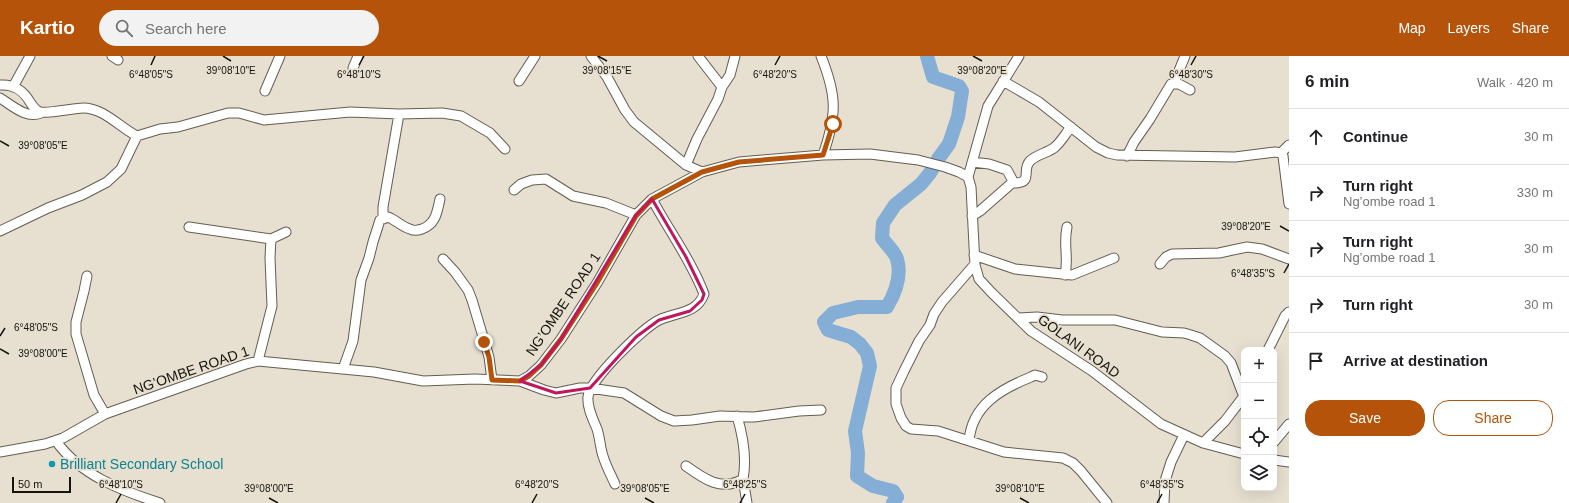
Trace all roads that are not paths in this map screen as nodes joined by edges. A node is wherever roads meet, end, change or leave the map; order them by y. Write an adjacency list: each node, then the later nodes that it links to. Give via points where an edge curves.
1 (30, 56): 17 (street)
2 (280, 56): 19 (street)
3 (358, 56): 11 (street)
4 (535, 56): 13 (street)
5 (591, 56): 31 (street, via 634,122)
6 (698, 56): 16 (street)
7 (735, 56): 16 (street, via 730,75)
8 (821, 56): 28 (street, via 834,95 833,124)
9 (1019, 56): 12 (street)
10 (1186, 56): 14 (street)
11 (353, 68)
12 (1003, 80): 23 (street, via 1039,102); 30 (street, via 988,106)
13 (519, 81)
14 (1174, 83): 18 (street); 29 (street, via 1170,84)
15 (0, 85): 17 (street)
16 (722, 86): 31 (street)
17 (13, 87): 21 (street, via 24,92 34,109)
18 (1190, 90)
19 (265, 91)
20 (0, 98): 21 (street, via 28,115 35,116)
21 (41, 113): 24 (street, via 95,109)
22 (399, 114): 24 (street, via 350,112 264,120 228,113); 26 (street, via 442,113 461,116 490,133); 41 (street)
23 (1071, 127): 29 (street, via 1096,147 1118,156); 34 (street, via 1055,147 1027,164 1024,182)
24 (137, 136): 44 (street, via 121,170 107,182)
25 (1289, 145): 27 (street)
26 (505, 149)
27 (1280, 152): 29 (street, via 1235,157); 38 (street, via 1283,156)
28 (823, 155): 32 (street, NG’OMBE ROAD 1, via 739,162); 33 (street, NG’OMBE ROAD 1, via 870,154 918,160 945,167)
29 (1127, 156)
30 (972, 162): 33 (street); 34 (street, via 1007,170)
31 (686, 165): 32 (street)
32 (702, 172): 37 (street, NG’OMBE ROAD 1)
33 (968, 177): 40 (street, GOLANI ROAD)
34 (1013, 182): 40 (street)
35 (514, 190): 39 (street, via 532,180 546,180 573,196 606,203)
36 (440, 199): 41 (street, via 437,216 425,228 410,230 390,218)
37 (652, 199): 39 (street, NG’OMBE ROAD 1); 62 (street, via 704,294 702,300 690,311 659,320 636,337)
38 (1289, 204)
39 (636, 216): 61 (street, NG’OMBE ROAD 1, via 561,339 541,365)
40 (972, 216): 49 (street, GOLANI ROAD)
41 (382, 219): 58 (street, via 361,280 353,341)
42 (189, 227): 46 (street)
43 (1067, 227): 52 (street, via 1065,239 1068,264)
44 (0, 231)
45 (286, 232): 46 (street)
46 (271, 239): 57 (street, via 272,306)
47 (1114, 258): 52 (street, via 1072,275)
48 (443, 259): 60 (street, via 470,295 489,357)
49 (975, 259): 52 (street, via 1015,270); 55 (street, GOLANI ROAD, via 979,279); 72 (street, via 934,314 896,388 896,404 906,426 911,429 938,431)
50 (1289, 259): 51 (street, via 1262,249 1247,247 1219,253 1172,254)
51 (1160, 264)
52 (1065, 275)
53 (86, 276): 66 (street, via 76,322 76,334 94,394)
54 (1289, 312): 56 (street)
55 (1019, 318): 63 (street, via 1115,320 1162,332 1191,335 1200,338 1225,356 1231,363); 69 (street, GOLANI ROAD, via 1031,331 1092,372 1161,424)
56 (1270, 347)
57 (258, 361): 58 (street, NG’OMBE ROAD 1); 66 (street, NG’OMBE ROAD 1)
58 (343, 369): 60 (street, NG’OMBE ROAD 1, via 388,374 408,380)
59 (1042, 377): 72 (street, via 1035,375 1017,382 990,398 970,430)
60 (492, 380): 61 (street, NG’OMBE ROAD 1)
61 (520, 381): 62 (street, via 556,393)
62 (590, 388): 67 (street, via 624,393 674,421); 80 (street, via 590,410 603,456)
63 (1241, 389)
64 (1241, 401): 73 (street)
65 (821, 410): 67 (street, via 754,417)
66 (105, 414): 71 (street, NG’OMBE ROAD 1)
67 (737, 416): 79 (street, via 745,467)
68 (1289, 424): 70 (street)
69 (1184, 435): 73 (street, GOLANI ROAD); 84 (street, via 1165,481)
70 (1277, 438)
71 (56, 441): 74 (street, NG’OMBE ROAD 1); 81 (street, via 64,452 86,471 115,486)
72 (969, 441): 83 (street, via 1004,452 1063,458 1081,470)
73 (1203, 443): 75 (street, GOLANI ROAD)
74 (0, 451)
75 (1241, 453)
76 (1277, 460): 77 (street)
77 (1289, 462)
78 (686, 466): 79 (street, via 710,482 725,484)
79 (743, 479): 82 (street)
80 (615, 484)
81 (160, 503)
82 (747, 503)
83 (1107, 503)
84 (1164, 503)

